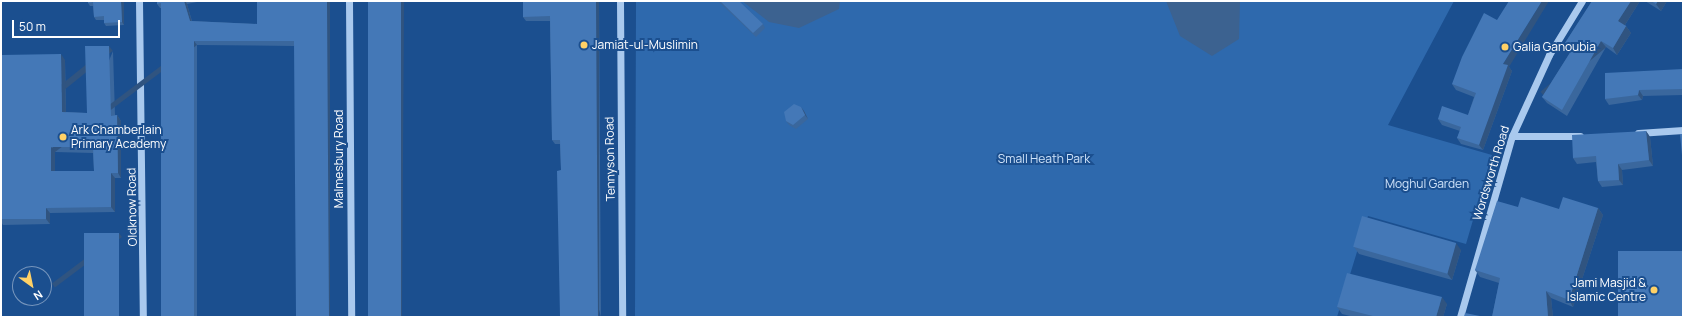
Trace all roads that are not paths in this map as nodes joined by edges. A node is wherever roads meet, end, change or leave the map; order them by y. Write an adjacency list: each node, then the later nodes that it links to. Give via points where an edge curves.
1 (139, 1): 9 (street, Oldknow Road)
2 (349, 1): 10 (street, Malmesbury Road)
3 (620, 1): 11 (street, Tennyson Road)
4 (1582, 1): 8 (street, Wordsworth Road, via 1549,55)
5 (1683, 130): 6 (street)
6 (1626, 133)
7 (1588, 135): 8 (street)
8 (1512, 136): 12 (street, Wordsworth Road)
9 (143, 317)
10 (351, 317)
11 (622, 317)
12 (1460, 317)

